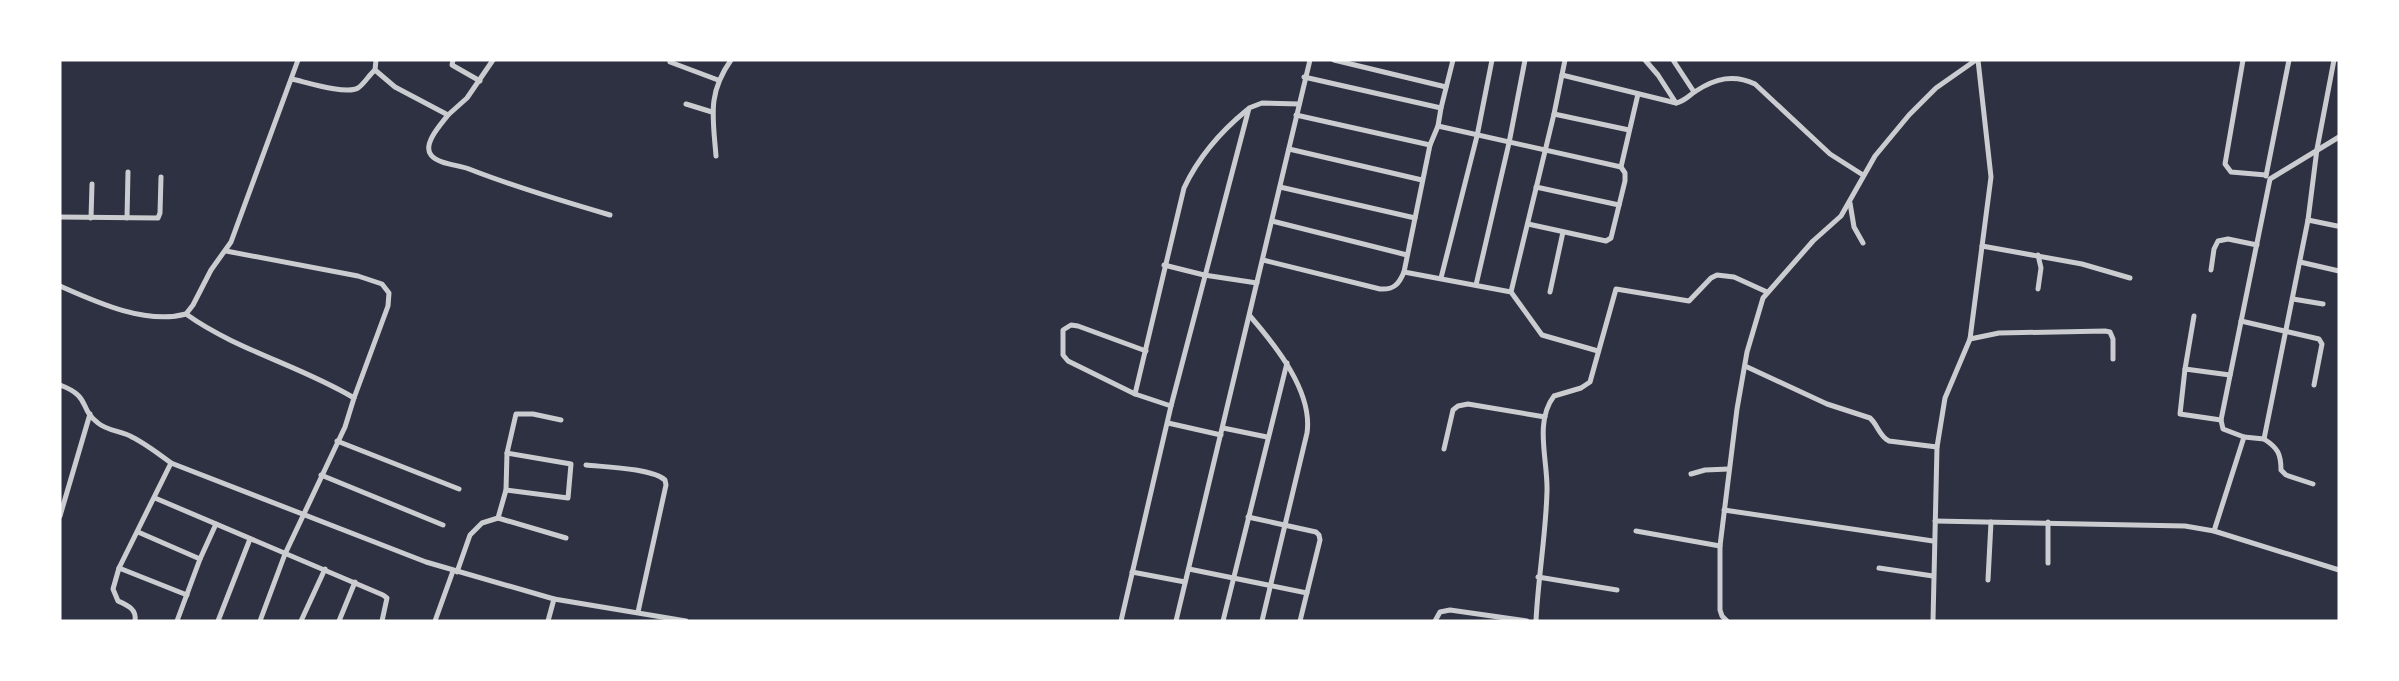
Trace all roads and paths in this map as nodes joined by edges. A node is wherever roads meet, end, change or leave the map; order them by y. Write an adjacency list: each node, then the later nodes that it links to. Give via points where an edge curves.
1 (298, 60): 24 (street)
2 (376, 60): 21 (street)
3 (453, 60): 26 (street, via 452,66)
4 (493, 60): 26 (street)
5 (731, 60): 25 (street)
6 (1310, 60): 23 (street)
7 (1334, 60): 20 (street)
8 (1366, 60): 20 (street)
9 (1453, 60): 27 (street)
10 (1492, 60): 41 (street)
11 (1525, 60): 43 (street)
12 (1565, 60): 22 (street)
13 (1645, 60): 30 (street)
14 (1673, 60): 28 (street)
15 (1977, 60): 51 (street, via 1936,88 1909,115); 72 (street, via 1991,177)
16 (2243, 60): 53 (street, via 2225,164 2231,172)
17 (2289, 60): 53 (street)
18 (2334, 60): 46 (street)
19 (670, 62): 25 (street)
20 (1364, 67): 27 (street)
21 (375, 70): 24 (street, via 358,88 351,89); 36 (street, via 395,87)
22 (1562, 75): 29 (street); 37 (street)
23 (1304, 77): 32 (street); 34 (street)
24 (292, 79): 73 (street)
25 (718, 80): 35 (street)
26 (480, 81): 36 (street)
27 (1446, 87): 34 (street)
28 (1694, 92): 30 (street); 51 (street, via 1727,78 1755,84 1830,154)
29 (1638, 94): 30 (street); 40 (street)
30 (1676, 103)
31 (686, 104): 35 (street)
32 (1299, 104): 33 (street, via 1262,103); 38 (street)
33 (1249, 108): 78 (street, via 1220,132 1192,171); 82 (street)
34 (1441, 108): 39 (street)
35 (712, 112): 48 (street)
36 (448, 114): 60 (street, via 431,139 430,155 496,181)
37 (1554, 114): 40 (street); 47 (street)
38 (1296, 116): 44 (street); 45 (street)
39 (1438, 126): 41 (street); 44 (street)
40 (1629, 130): 49 (street)
41 (1477, 136): 43 (street); 83 (street)
42 (2339, 136): 46 (street)
43 (1509, 143): 47 (street); 86 (street)
44 (1430, 145): 54 (street)
45 (1289, 149): 54 (street); 56 (street)
46 (2318, 149): 53 (street); 65 (street)
47 (1545, 151): 49 (street); 57 (street)
48 (716, 156)
49 (1621, 167): 59 (street, via 1625,181)
50 (128, 172): 63 (street)
51 (1863, 175): 58 (street)
52 (161, 177): 63 (street, via 159,217)
53 (2268, 177): 71 (street)
54 (1422, 180): 64 (street)
55 (92, 184): 62 (street)
56 (1280, 187): 64 (street); 66 (street)
57 (1536, 187): 59 (street); 67 (street)
58 (1850, 202): 70 (street, via 1854,227); 91 (street)
59 (1619, 205): 69 (street, via 1609,240)
60 (609, 215)
61 (60, 217): 62 (street)
62 (91, 218): 63 (street)
63 (127, 218)
64 (1415, 218): 74 (street)
65 (2308, 220): 68 (street); 77 (street)
66 (1272, 221): 74 (street); 76 (street)
67 (1528, 225): 69 (street); 89 (street)
68 (2337, 226)
69 (1563, 232): 90 (street)
70 (1863, 243)
71 (2257, 245): 79 (street, via 2228,239 2218,242); 97 (street)
72 (1982, 246): 75 (street); 99 (street)
73 (226, 251): 94 (street); 110 (street, via 358,276 382,285 389,293 388,306)
74 (1407, 255): 81 (street)
75 (2038, 255): 84 (street); 88 (street)
76 (1263, 260): 81 (street, via 1389,290 1400,282); 85 (street)
77 (2300, 262): 80 (street); 92 (street)
78 (1164, 265): 82 (street); 100 (street)
79 (2211, 270)
80 (2339, 271)
81 (1404, 272): 83 (street)
82 (1204, 275): 85 (street); 111 (street)
83 (1441, 278): 86 (street)
84 (2130, 278)
85 (1257, 283): 95 (street)
86 (1476, 285): 89 (street)
87 (60, 286): 94 (street, via 116,309 146,315)
88 (2038, 289)
89 (1511, 292): 101 (street, via 1542,335)
90 (1550, 292)
91 (1767, 292): 101 (street, via 1724,275 1711,278 1689,301 1616,289); 104 (street)
92 (2293, 299): 93 (street); 98 (street)
93 (2323, 304)
94 (186, 314): 110 (street, via 222,336)
95 (1250, 316): 103 (street); 117 (street)
96 (2194, 316): 105 (street)
97 (2241, 321): 98 (street); 106 (street)
98 (2286, 331): 108 (street, via 2321,340); 120 (street)
99 (1970, 339): 102 (street, via 1999,333 2105,331 2113,339); 122 (street, via 1945,398)
100 (1146, 351): 109 (street); 109 (street, via 1078,326 1063,330 1063,355 1068,361)
101 (1598, 351): 113 (street, via 1590,382 1554,396)
102 (2113, 359)
103 (1287, 363): 118 (street); 144 (street, via 1308,412 1308,424)
104 (1745, 366): 122 (street, via 1827,404 1870,418 1888,441); 127 (street)
105 (2186, 369): 106 (street); 115 (street, via 2180,414)
106 (2230, 375): 115 (street)
107 (60, 385): 112 (street, via 76,391)
108 (2314, 385)
109 (1135, 393): 111 (street)
110 (354, 398): 121 (street)
111 (1171, 406): 116 (street)
112 (90, 414): 125 (street, via 101,426 134,437); 136 (street)
113 (1545, 417): 123 (street, via 1468,404 1458,406 1453,410); 164 (street, via 1547,489)
114 (561, 420): 124 (street, via 516,414)
115 (2222, 420): 119 (street, via 2223,429)
116 (1168, 423): 117 (street); 162 (street)
117 (1222, 431): 118 (street); 159 (street)
118 (1267, 437): 137 (street)
119 (2244, 437): 120 (street); 146 (street)
120 (2264, 439): 130 (street, via 2277,448 2281,470 2286,475)
121 (337, 441): 129 (street); 131 (street)
122 (1937, 447): 139 (street)
123 (1444, 449)
124 (507, 453): 132 (street); 132 (street, via 571,464 567,498)
125 (171, 463): 133 (street); 135 (street)
126 (586, 465): 174 (street, via 655,475 666,485)
127 (1730, 469): 128 (street); 134 (street)
128 (1691, 474)
129 (321, 475): 135 (street); 143 (street)
130 (2313, 484)
131 (459, 489)
132 (506, 490): 138 (street)
133 (155, 498): 142 (street); 147 (street)
134 (1724, 510): 150 (street); 151 (street)
135 (303, 515): 152 (street); 161 (street)
136 (60, 516)
137 (1248, 517): 144 (street); 165 (street)
138 (498, 518): 148 (street); 161 (street, via 482,523 470,535)
139 (1935, 521): 140 (street); 150 (street)
140 (1991, 522): 141 (street); 166 (street)
141 (2048, 522): 146 (street, via 2169,524); 155 (street)
142 (216, 524): 149 (street); 153 (street)
143 (443, 525)
144 (1285, 525): 169 (street); 171 (street, via 1316,532 1320,537)
145 (1636, 531): 151 (street)
146 (2214, 531): 160 (street)
147 (138, 532): 153 (street); 156 (street)
148 (566, 538)
149 (250, 539): 152 (street); 177 (street)
150 (1933, 542): 163 (street)
151 (1720, 546): 193 (street, via 1720,610)
152 (285, 554): 158 (street); 178 (street)
153 (200, 559): 172 (street)
154 (2339, 562): 160 (street)
155 (2048, 563)
156 (119, 568): 172 (street); 175 (street, via 113,590 118,601 131,607)
157 (1879, 568): 163 (street)
158 (325, 569): 167 (street); 179 (street)
159 (1189, 569): 165 (street); 168 (street)
160 (2338, 570)
161 (453, 571): 173 (street); 182 (street)
162 (1132, 572): 168 (street); 185 (street)
163 (1933, 576): 194 (street)
164 (1538, 577): 170 (street); 192 (street)
165 (1233, 579): 169 (street); 187 (street)
166 (1988, 580)
167 (355, 582): 180 (street); 181 (street, via 387,598)
168 (1185, 582): 186 (street)
169 (1271, 586): 171 (street); 188 (street)
170 (1617, 590)
171 (1307, 593): 189 (street)
172 (187, 595): 176 (street)
173 (554, 599): 174 (street); 183 (street)
174 (638, 612): 184 (street)
175 (135, 621)
176 (177, 621)
177 (218, 621)
178 (260, 621)
179 (301, 621)
180 (339, 621)
181 (382, 621)
182 (435, 621)
183 (548, 621)
184 (686, 621)
185 (1121, 621)
186 (1176, 621)
187 (1223, 621)
188 (1262, 621)
189 (1300, 621)
190 (1435, 621): 191 (street, via 1440,612 1450,610)
191 (1527, 621)
192 (1536, 621)
193 (1727, 621)
194 (1932, 621)

